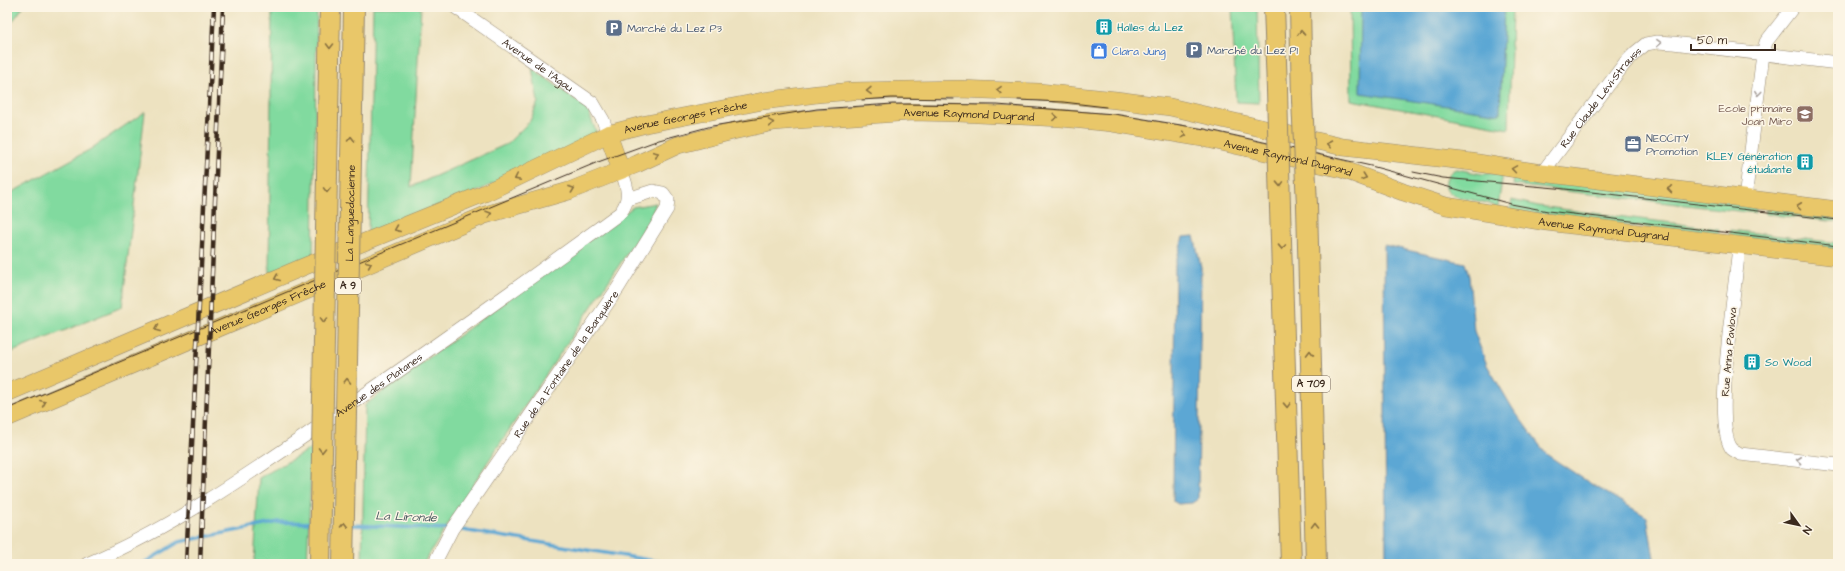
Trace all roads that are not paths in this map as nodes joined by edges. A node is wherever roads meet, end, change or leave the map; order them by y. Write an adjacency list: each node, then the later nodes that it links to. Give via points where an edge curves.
1 (330, 7): 23 (highway, A 9, one-way to 23, bridge)
2 (354, 7): 24 (highway, La Languedocienne / A 9, one-way to 2, bridge)
3 (455, 7): 11 (street, Avenue de l'Agau, via 593,103)
4 (1274, 7): 26 (highway, A 709, one-way to 26, bridge)
5 (1300, 7): 27 (highway, A 709, one-way to 5, bridge)
6 (1793, 7): 7 (street, via 1766,42)
7 (1763, 54): 8 (street, Rue Claude Lévi-Strauss); 13 (street, Rue Claude Lévi-Strauss, one-way to 7, via 1626,63 1646,44 1673,43); 14 (street, one-way to 14)
8 (1838, 63)
9 (763, 101): 11 (main road, Avenue Georges Frêche); 13 (main road, Avenue Raymond Dugrand, one-way to 9, via 1343,147 1170,107 1064,94 959,89 868,91)
10 (733, 131): 12 (main road, Avenue Georges Frêche, one-way to 10, via 678,144); 17 (main road, Avenue Raymond Dugrand, one-way to 17, via 774,122 912,112 1061,118 1112,123 1203,138 1342,169 1446,206 1546,222)
11 (608, 134): 12 (main road, Avenue Georges Frêche); 19 (main road, Avenue Georges Frêche, one-way to 19, via 485,193)
12 (621, 170): 15 (street, via 629,194); 20 (main road, Avenue Georges Frêche, one-way to 12, via 485,215 568,191)
13 (1542, 173): 14 (main road, Avenue Raymond Dugrand, one-way to 13)
14 (1745, 199): 16 (main road, Avenue Raymond Dugrand, one-way to 14)
15 (628, 200): 22 (street, Avenue des Platanes, via 620,213 548,265 378,386 235,483 119,550); 25 (street, Rue de la Fontaine de la Banquière, via 652,192 663,193 668,200 667,209 618,288 452,529)
16 (1838, 210)
17 (1739, 246): 18 (main road, Avenue Raymond Dugrand); 21 (street, Rue Anna Pavlova, one-way to 17, via 1740,454 1732,449 1727,436 1724,405 1727,349)
18 (1838, 257)
19 (7, 393)
20 (7, 418)
21 (1838, 465)
22 (87, 564)
23 (320, 564)
24 (343, 564)
25 (434, 564)
26 (1291, 564)
27 (1316, 564)

